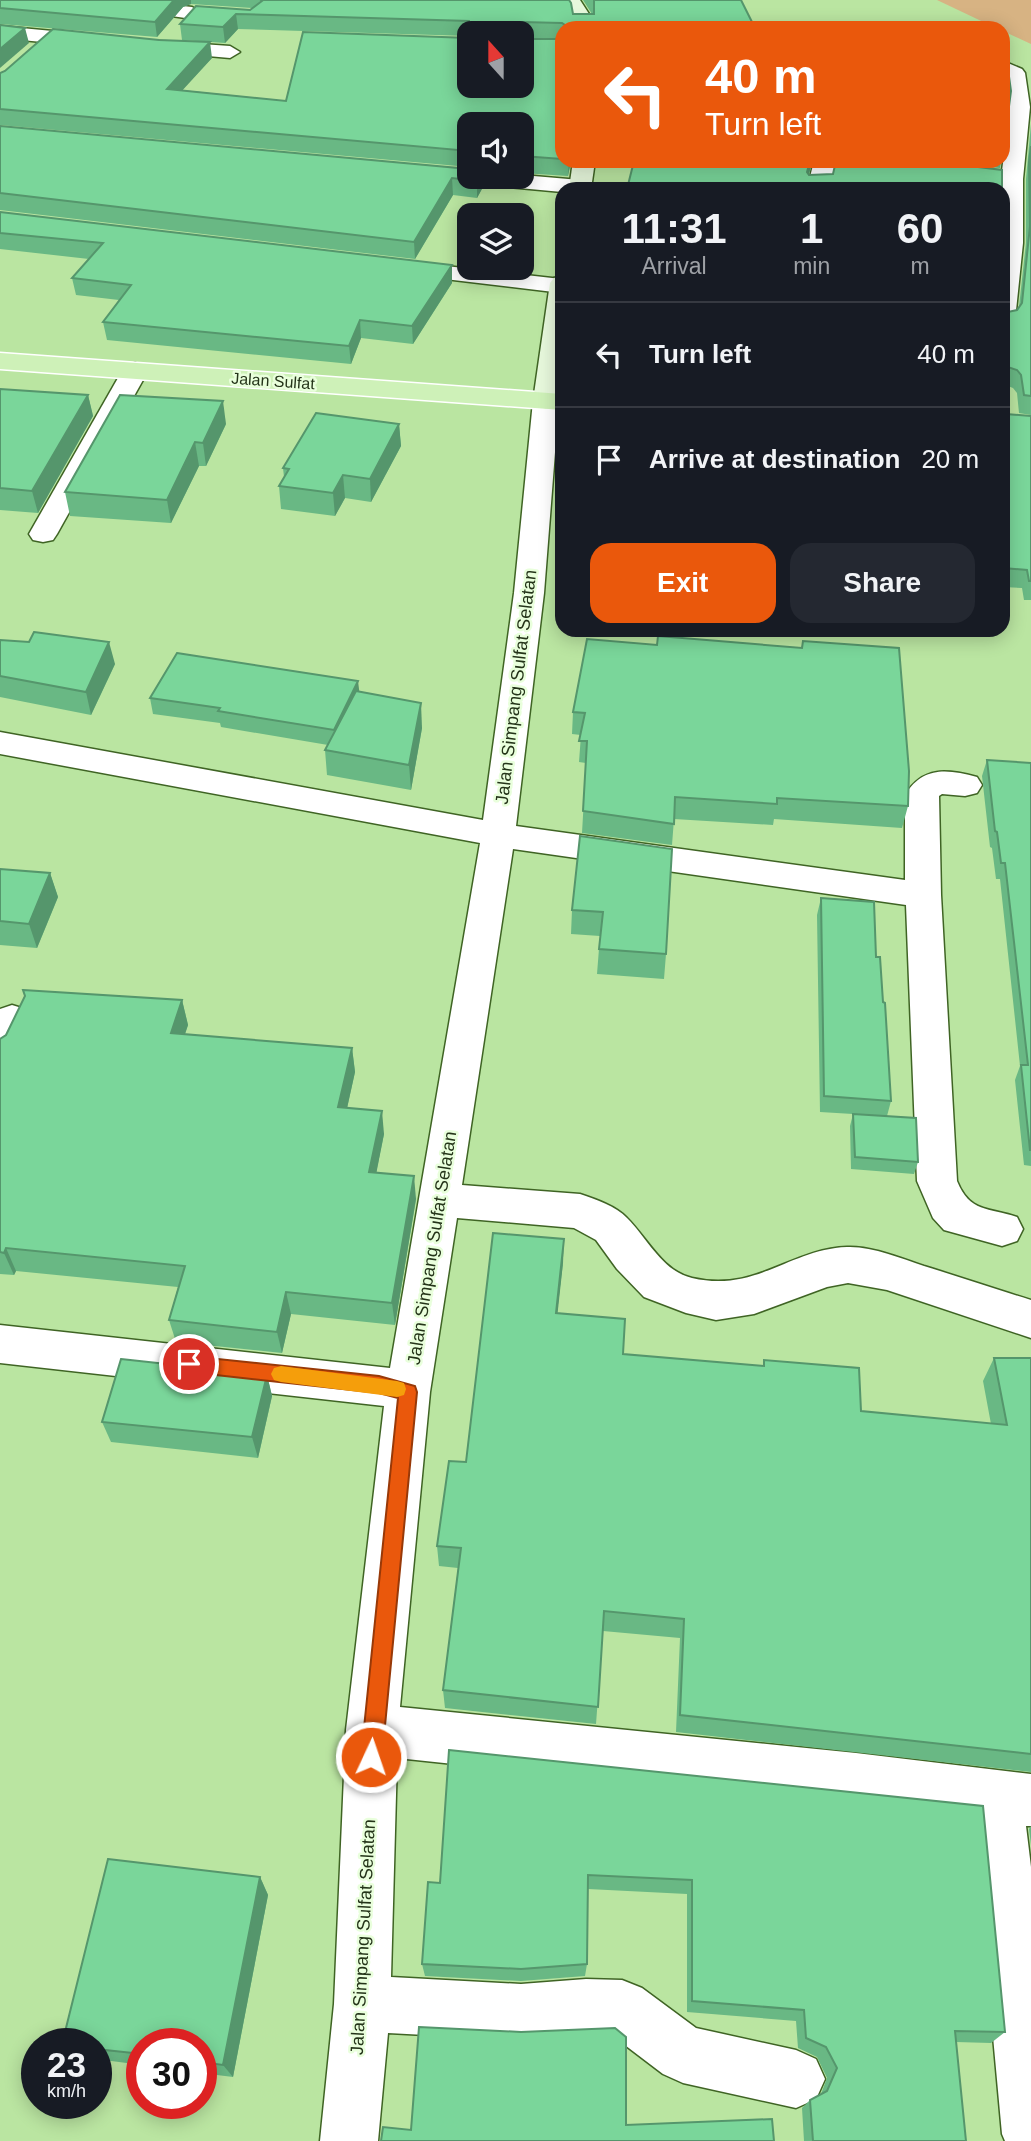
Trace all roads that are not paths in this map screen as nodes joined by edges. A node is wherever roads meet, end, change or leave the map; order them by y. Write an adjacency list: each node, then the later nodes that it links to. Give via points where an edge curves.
1 (571, 0): 5 (street)
2 (164, 10): 3 (street)
3 (192, 13): 4 (street); 10 (street)
4 (216, 14)
5 (582, 21)
6 (0, 32): 7 (street)
7 (50, 37): 8 (street); 12 (street)
8 (112, 43)
9 (137, 45): 10 (street)
10 (162, 47): 11 (street)
11 (230, 52)
12 (30, 54)
13 (1010, 71): 14 (street)
14 (1025, 107): 17 (street)
15 (415, 172): 18 (street)
16 (986, 177): 17 (street)
17 (1012, 179): 19 (street)
18 (555, 186)
19 (1021, 242): 22 (street)
20 (381, 265): 21 (street)
21 (555, 284)
22 (1010, 290)
23 (0, 361): 24 (main road, Jalan Sulfat)
24 (135, 371): 25 (main road, Jalan Sulfat); 26 (street)
25 (554, 401): 29 (street, Jalan Simpang Sulfat Selatan)
26 (43, 534)
27 (0, 743): 29 (street)
28 (965, 785): 30 (street, via 934,782 922,795)
29 (498, 835): 30 (street); 31 (street, Jalan Simpang Sulfat Selatan)
30 (923, 895): 32 (street, via 937,1181 947,1210 957,1219)
31 (440, 1200): 33 (street, via 580,1210 611,1228 659,1284 686,1295 716,1301 754,1296 824,1269 848,1265 887,1272); 35 (street, Jalan Simpang Sulfat Selatan)
32 (1002, 1229)
33 (1031, 1319)
34 (0, 1344): 35 (street, via 379,1385)
35 (408, 1392): 36 (street, Jalan Simpang Sulfat Selatan)
36 (372, 1730): 37 (street); 38 (street, Jalan Simpang Sulfat Selatan)
37 (1014, 1798): 40 (street)
38 (362, 2004): 39 (street, via 521,2012 622,2008 683,2054); 41 (street, Jalan Simpang Sulfat Selatan)
39 (796, 2079)
40 (1031, 2134)
41 (349, 2141)

